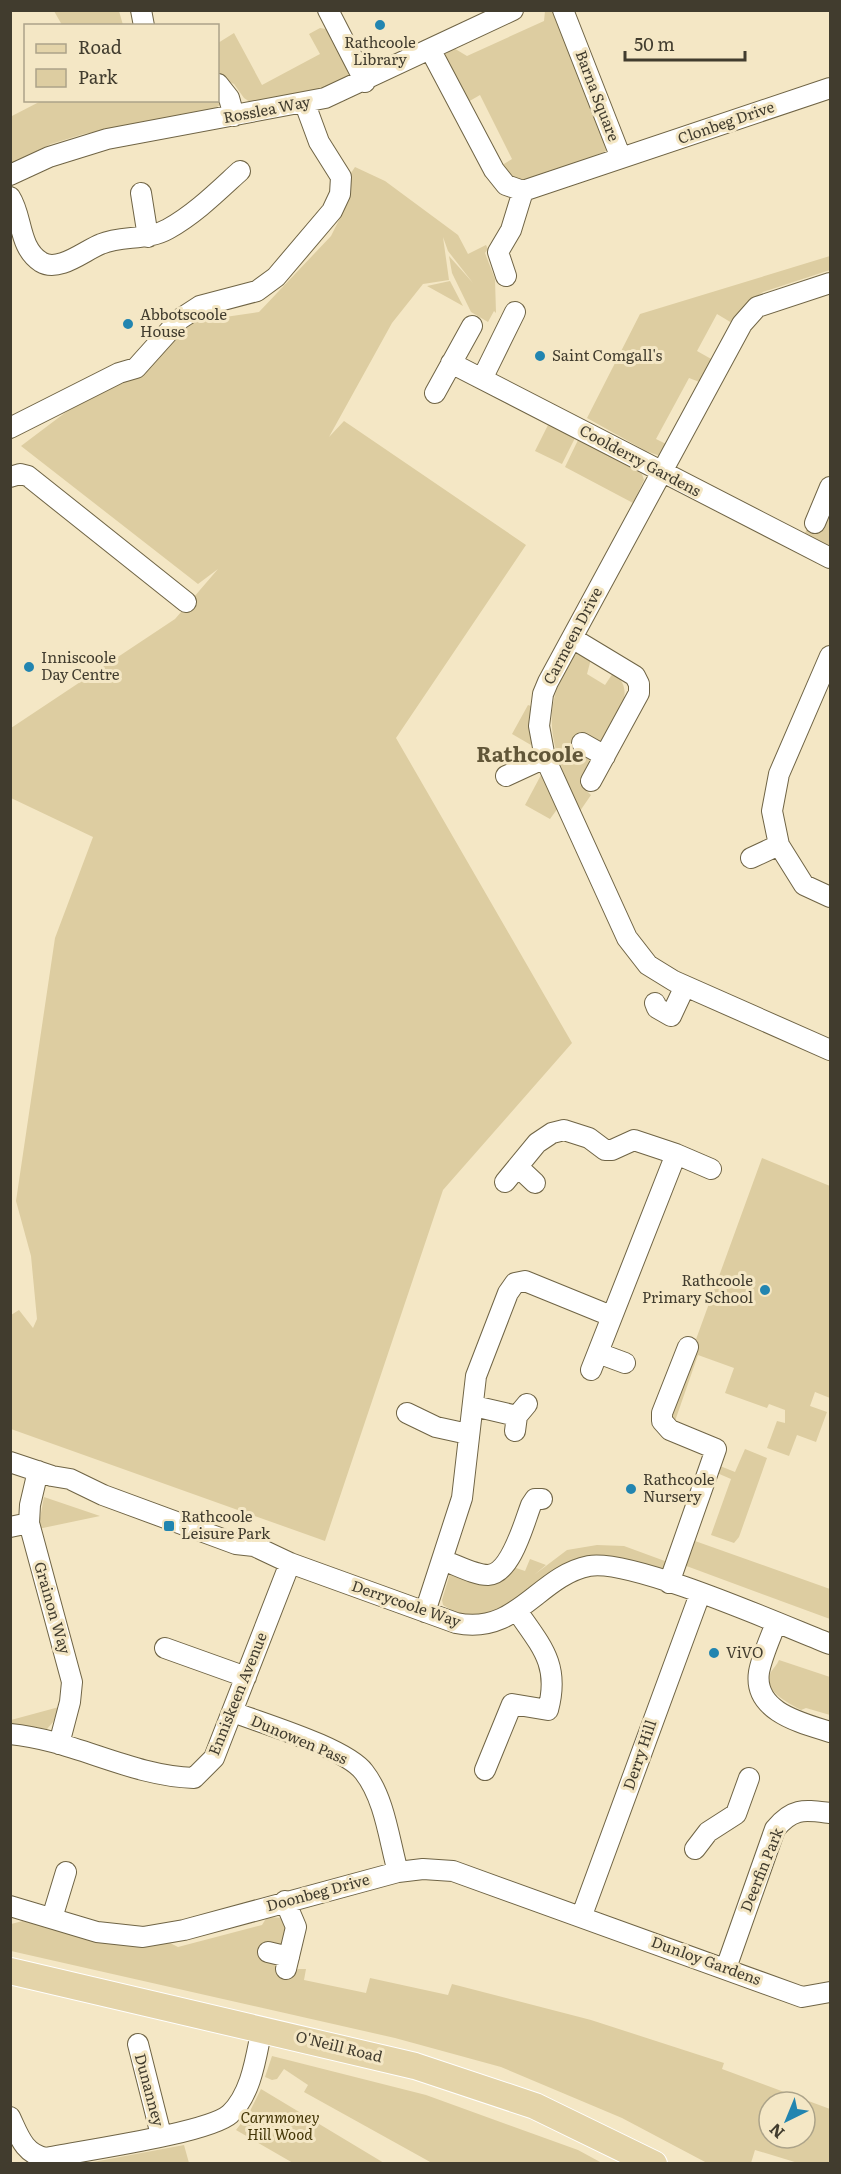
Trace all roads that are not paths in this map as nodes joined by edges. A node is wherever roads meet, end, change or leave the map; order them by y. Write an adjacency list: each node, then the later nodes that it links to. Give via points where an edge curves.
1 (328, 10): 5 (street)
2 (513, 10): 4 (street, Rosslea Way)
3 (563, 10): 10 (street, Barna Square)
4 (430, 49): 5 (street, Rosslea Way); 13 (street, via 494,170 507,185)
5 (365, 82): 8 (street, Rosslea Way)
6 (219, 85): 9 (street, via 229,98)
7 (831, 88): 10 (street, Clonbeg Drive)
8 (304, 104): 9 (street, Rosslea Way); 24 (street, via 319,142 341,177 340,194 332,210 276,277 257,291 200,306 180,319 136,368)
9 (234, 116): 12 (street, Rosslea Way, via 79,146)
10 (621, 158): 13 (street, Barna Square)
11 (240, 171): 16 (street, via 190,215)
12 (10, 176)
13 (523, 191): 17 (street, via 511,230 498,252)
14 (141, 193): 16 (street)
15 (10, 197): 16 (street, via 22,238 42,263 60,264 102,243)
16 (148, 237)
17 (506, 276)
18 (831, 283): 25 (street, Carmeen Drive, via 757,307 742,324)
19 (515, 312): 22 (street)
20 (472, 326): 21 (street)
21 (451, 363): 22 (street, Coolderry Gardens); 23 (street)
22 (482, 379): 25 (street, Coolderry Gardens)
23 (435, 393)
24 (10, 428)
25 (662, 473): 27 (street, Coolderry Gardens); 29 (street, Carmeen Drive)
26 (10, 477): 28 (street, via 28,476)
27 (831, 558)
28 (186, 602)
29 (572, 638): 32 (street, via 634,676 639,684 639,693); 33 (street, Carmeen Drive, via 543,694 539,726)
30 (831, 656): 36 (street, via 774,792 772,811)
31 (582, 743): 32 (street)
32 (605, 756): 35 (street)
33 (545, 758): 34 (street); 39 (street, Carmeen Drive, via 627,938 648,965)
34 (506, 776)
35 (591, 781)
36 (779, 845): 37 (street); 38 (street, via 804,885)
37 (751, 858)
38 (831, 897)
39 (685, 986): 40 (street, via 671,1016); 41 (street, Carmeen Drive)
40 (655, 1003)
41 (831, 1050)
42 (676, 1154): 43 (street, via 634,1140 605,1150 589,1138 564,1130 537,1143); 44 (street); 47 (street)
43 (518, 1167): 45 (street); 46 (street)
44 (711, 1169)
45 (505, 1182)
46 (536, 1183)
47 (611, 1316): 49 (street, via 595,1362); 50 (street, via 525,1281 515,1283 476,1376)
48 (688, 1347): 60 (street, via 662,1421 670,1430 716,1449)
49 (625, 1363)
50 (474, 1406): 52 (street); 53 (street)
51 (407, 1413): 53 (street, via 436,1427)
52 (520, 1417)
53 (468, 1434): 58 (street, via 462,1498)
54 (10, 1462): 55 (street, Derrycoole Way)
55 (38, 1471): 57 (street, Grainon Way, via 30,1505); 59 (street, Derrycoole Way, via 79,1482 103,1495 236,1544 251,1545)
56 (542, 1499): 58 (street, via 531,1505 510,1557 498,1571 481,1574)
57 (20, 1525): 71 (street, Grainon Way, via 72,1682)
58 (442, 1560): 63 (street)
59 (290, 1563): 63 (street, Derrycoole Way); 67 (street, Enniskeen Avenue)
60 (669, 1583): 61 (street, Derrycoole Way); 62 (street, Derrycoole Way, via 605,1565 588,1566)
61 (700, 1594): 64 (street, Derrycoole Way); 80 (street, Derry Hill)
62 (517, 1611): 63 (street, Derrycoole Way, via 501,1620 470,1626); 72 (street, via 548,1659 553,1688 548,1710 512,1704 487,1741)
63 (426, 1612)
64 (776, 1623): 65 (street, Derrycoole Way); 69 (street, via 759,1673 761,1692 771,1707 794,1720)
65 (831, 1644)
66 (165, 1648): 67 (street)
67 (246, 1677): 68 (street, Enniskeen Avenue)
68 (233, 1713): 71 (street, Enniskeen Avenue, via 214,1758 194,1778 165,1777); 77 (street, Dunowen Pass, via 344,1755 363,1770 378,1797)
69 (831, 1732)
70 (10, 1734): 71 (street, Enniskeen Avenue)
71 (59, 1744)
72 (485, 1770)
73 (750, 1778): 75 (street, via 736,1814 708,1832)
74 (831, 1813): 83 (street, Deerfin Park, via 804,1810 786,1816 775,1829)
75 (695, 1849)
76 (66, 1872): 81 (street)
77 (398, 1872): 78 (street, Doonbeg Drive); 80 (street, Doonbeg Drive, via 453,1871)
78 (285, 1901): 81 (street, Doonbeg Drive, via 184,1930 143,1937 97,1932); 82 (street, via 296,1927 288,1963)
79 (10, 1906): 81 (street, Doonbeg Drive)
80 (582, 1916): 83 (street, Dunloy Gardens)
81 (52, 1918)
82 (268, 1952)
83 (726, 1968): 85 (street, Dunloy Gardens, via 802,1996)
84 (10, 1971): 86 (main road, O'Neill Road)
85 (831, 1992)
86 (262, 2028): 89 (street, Dunanney, via 247,2086 230,2114 218,2122); 90 (main road, O'Neill Road, via 477,2085 535,2106)
87 (138, 2044): 89 (street, Dunanney)
88 (10, 2117): 89 (street, Dunanney, via 24,2146 33,2155 46,2158)
89 (161, 2135)
90 (654, 2163)

